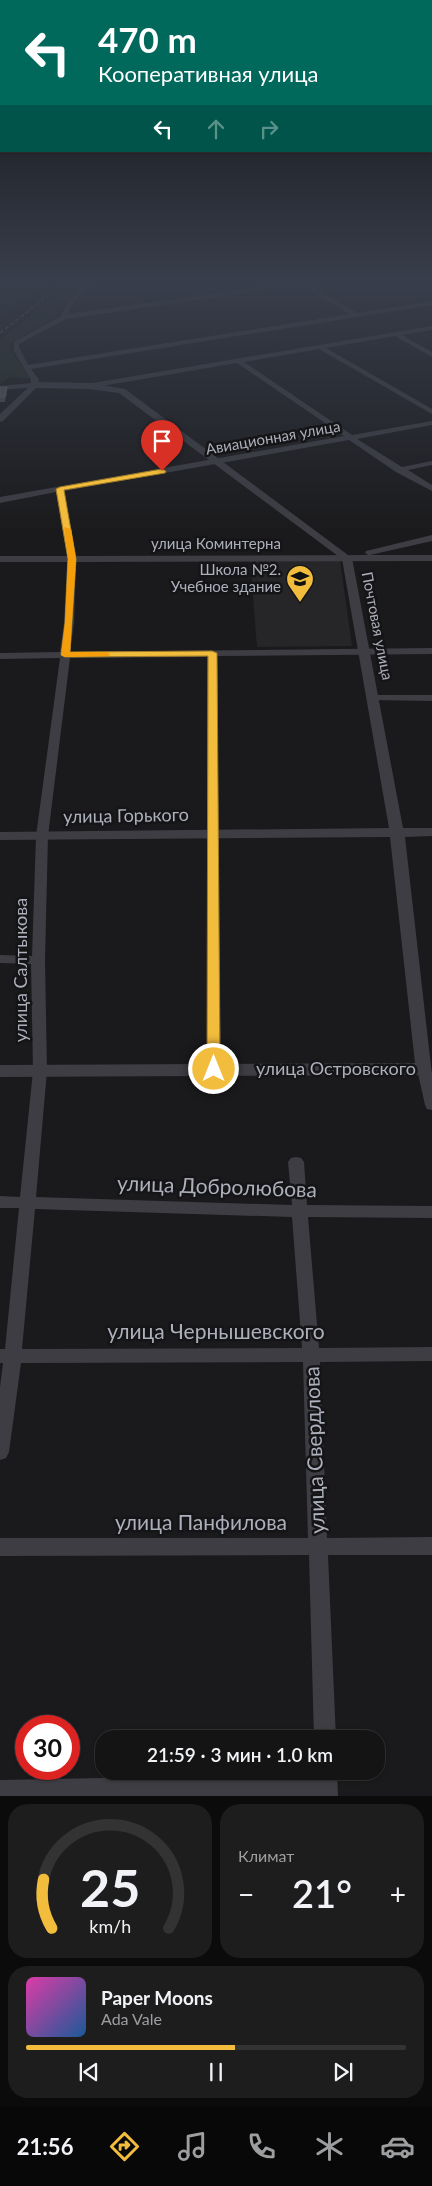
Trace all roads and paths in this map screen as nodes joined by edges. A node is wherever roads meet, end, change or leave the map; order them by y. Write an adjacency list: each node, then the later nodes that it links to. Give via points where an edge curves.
1 (35, 366): 5 (street)
2 (204, 366): 7 (street)
3 (245, 366): 12 (street)
4 (352, 366): 9 (street)
5 (28, 367): 6 (street, via 35,380)
6 (34, 385): 7 (street, Почтовая улица); 8 (street, Почтовая улица); 10 (street)
7 (90, 386): 13 (street, Почтовая улица, via 122,391)
8 (0, 388)
9 (432, 412)
10 (0, 419)
11 (432, 423): 12 (street, Авиационная улица)
12 (351, 438): 13 (street, Авиационная улица); 15 (street)
13 (220, 462): 16 (street, Авиационная улица); 20 (street, Почтовая улица)
14 (432, 463): 15 (street)
15 (399, 470): 17 (street)
16 (60, 489): 18 (street, Авиационная улица); 23 (street, улица Салтыкова)
17 (432, 489)
18 (0, 500)
19 (432, 538): 20 (street)
20 (347, 558): 21 (street, улица Коминтерна); 23 (street, улица Коминтерна); 24 (street, Почтовая улица)
21 (432, 558)
22 (0, 559): 23 (street, улица Коминтерна)
23 (72, 559): 27 (street, улица Салтыкова)
24 (366, 651): 25 (street); 26 (street); 29 (street, Почтовая улица)
25 (432, 651)
26 (212, 653): 27 (street); 33 (street)
27 (65, 655): 28 (street); 35 (street, улица Салтыкова)
28 (0, 656)
29 (374, 698): 30 (street); 31 (street, Почтовая улица)
30 (432, 698)
31 (397, 832): 32 (street, улица Горького); 33 (street, улица Горького); 39 (street, Почтовая улица)
32 (432, 832)
33 (214, 833): 35 (street, улица Горького); 38 (street)
34 (0, 836): 35 (street, улица Горького)
35 (42, 836): 37 (street, улица Салтыкова)
36 (0, 959): 37 (street)
37 (38, 960): 41 (street, улица Салтыкова)
38 (214, 1069): 39 (street, улица Островского); 41 (street, улица Островского)
39 (428, 1069): 42 (street)
40 (0, 1071): 41 (street, улица Островского)
41 (40, 1071): 45 (street, улица Салтыкова)
42 (432, 1105)
43 (296, 1162): 46 (street, улица Свердлова)
44 (0, 1202): 45 (street, улица Добролюбова)
45 (27, 1202): 46 (street, улица Добролюбова); 50 (street, улица Салтыкова)
46 (299, 1211): 47 (street, улица Добролюбова); 48 (street, улица Свердлова)
47 (432, 1212)
48 (311, 1353): 49 (street, улица Чернышевского); 50 (street, улица Чернышевского); 52 (street, улица Свердлова)
49 (432, 1354)
50 (6, 1356): 51 (street, улица Салтыкова)
51 (0, 1452)
52 (319, 1546): 53 (street, улица Панфилова); 54 (street, улица Панфилова); 55 (street, улица Свердлова)
53 (432, 1546)
54 (0, 1547)
55 (325, 1730)
56 (326, 1784): 57 (street)
57 (0, 1791)

